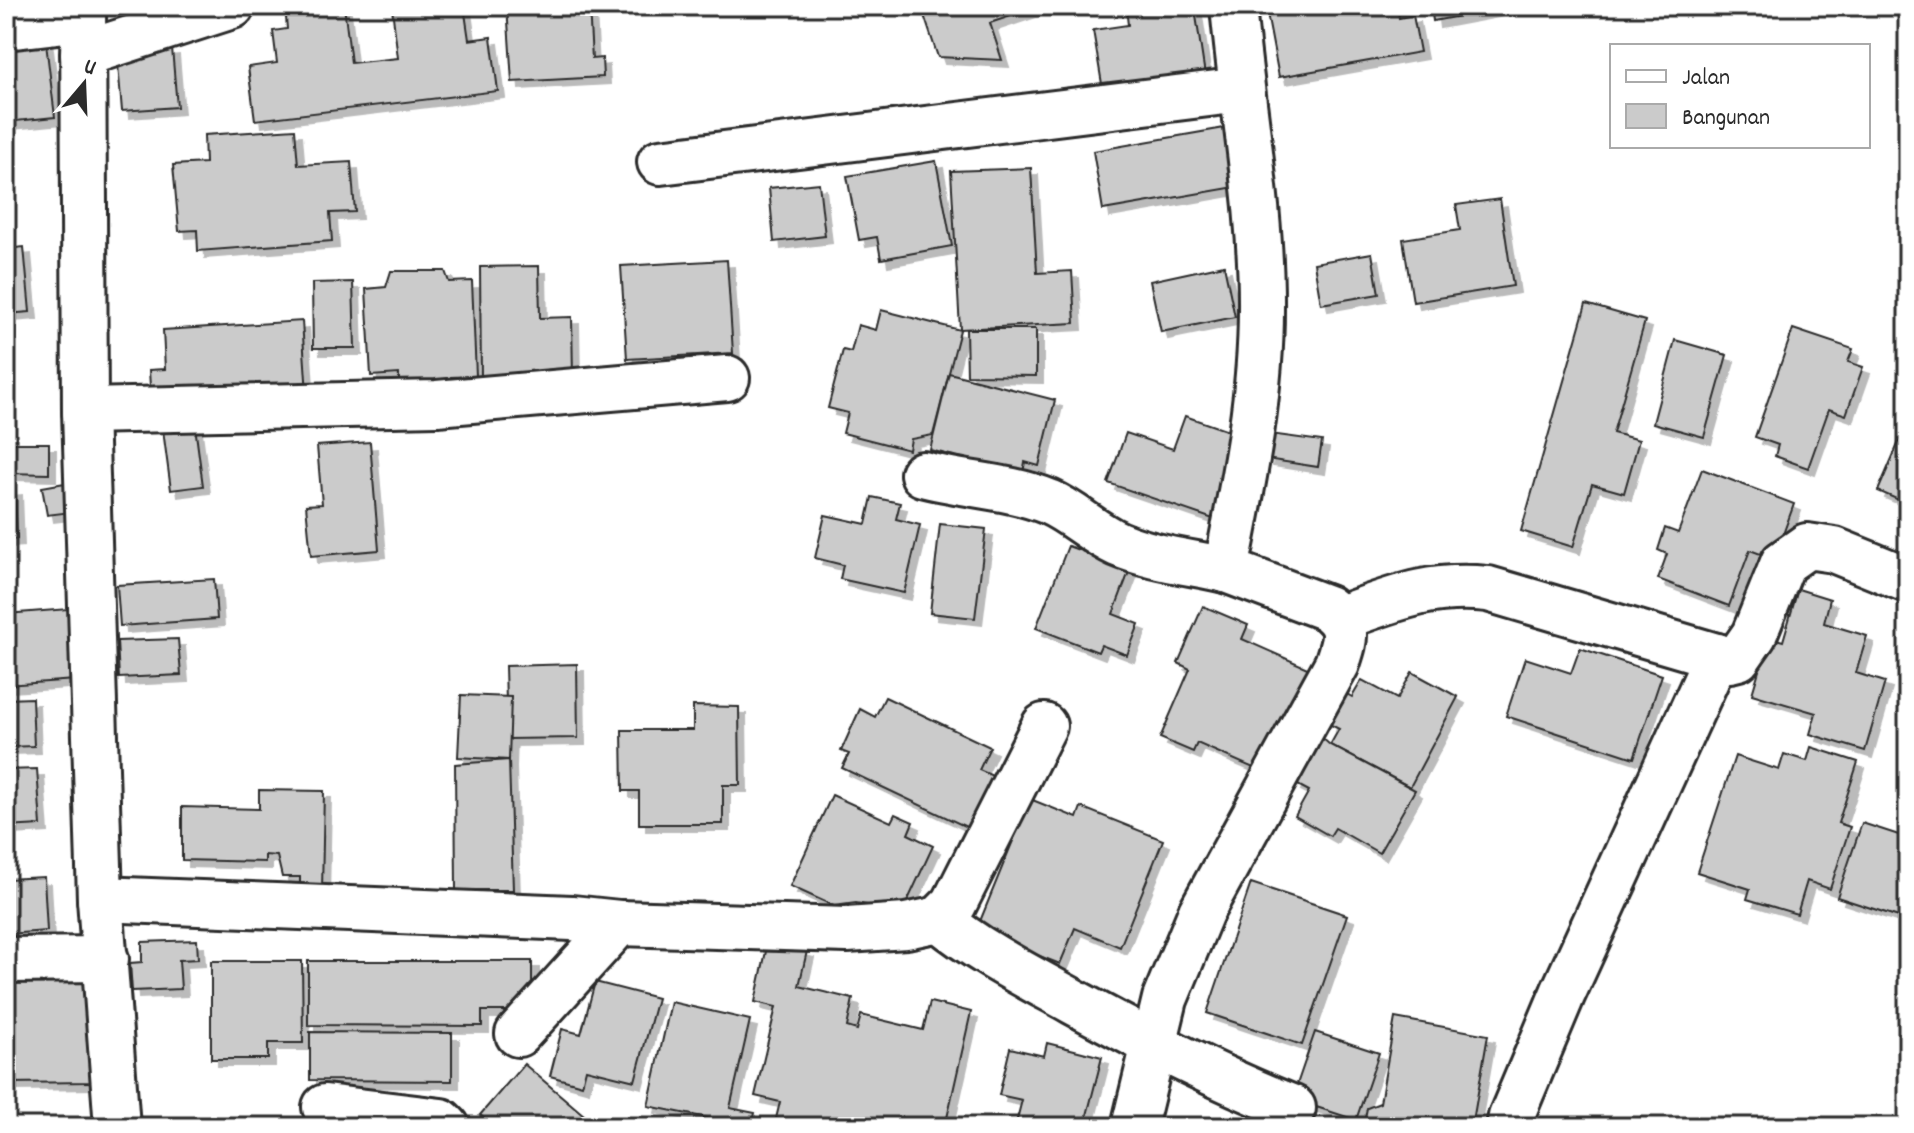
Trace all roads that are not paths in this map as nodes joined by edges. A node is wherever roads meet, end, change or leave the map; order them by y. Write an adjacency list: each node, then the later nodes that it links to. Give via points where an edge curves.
1 (232, 6): 3 (street)
2 (1233, 6): 5 (street)
3 (83, 26): 4 (street); 8 (street)
4 (6, 27)
5 (1241, 90): 6 (street); 10 (street, via 1261,309 1251,444)
6 (660, 162)
7 (727, 378): 8 (street, via 437,403)
8 (85, 411): 15 (street)
9 (923, 474): 10 (street, via 1022,493 1051,503 1116,543)
10 (1226, 570): 12 (street, via 1327,608)
11 (1908, 580): 13 (street, via 1834,550 1807,546 1783,563 1743,653 1730,660)
12 (1340, 618): 13 (street, via 1416,592 1458,586 1499,592); 21 (street, via 1345,630 1337,664 1201,912)
13 (1717, 656): 27 (street, via 1563,993)
14 (1044, 726): 16 (street, via 960,894)
15 (100, 899): 17 (street); 18 (street)
16 (939, 919): 17 (street, via 847,930); 21 (street, via 970,944)
17 (619, 923): 20 (street)
18 (106, 959): 19 (street); 25 (street)
19 (6, 960)
20 (518, 1034)
21 (1152, 1045): 23 (street); 26 (street)
22 (325, 1107): 24 (street)
23 (1293, 1108)
24 (442, 1125)
25 (117, 1127)
26 (1134, 1127)
27 (1509, 1127)

